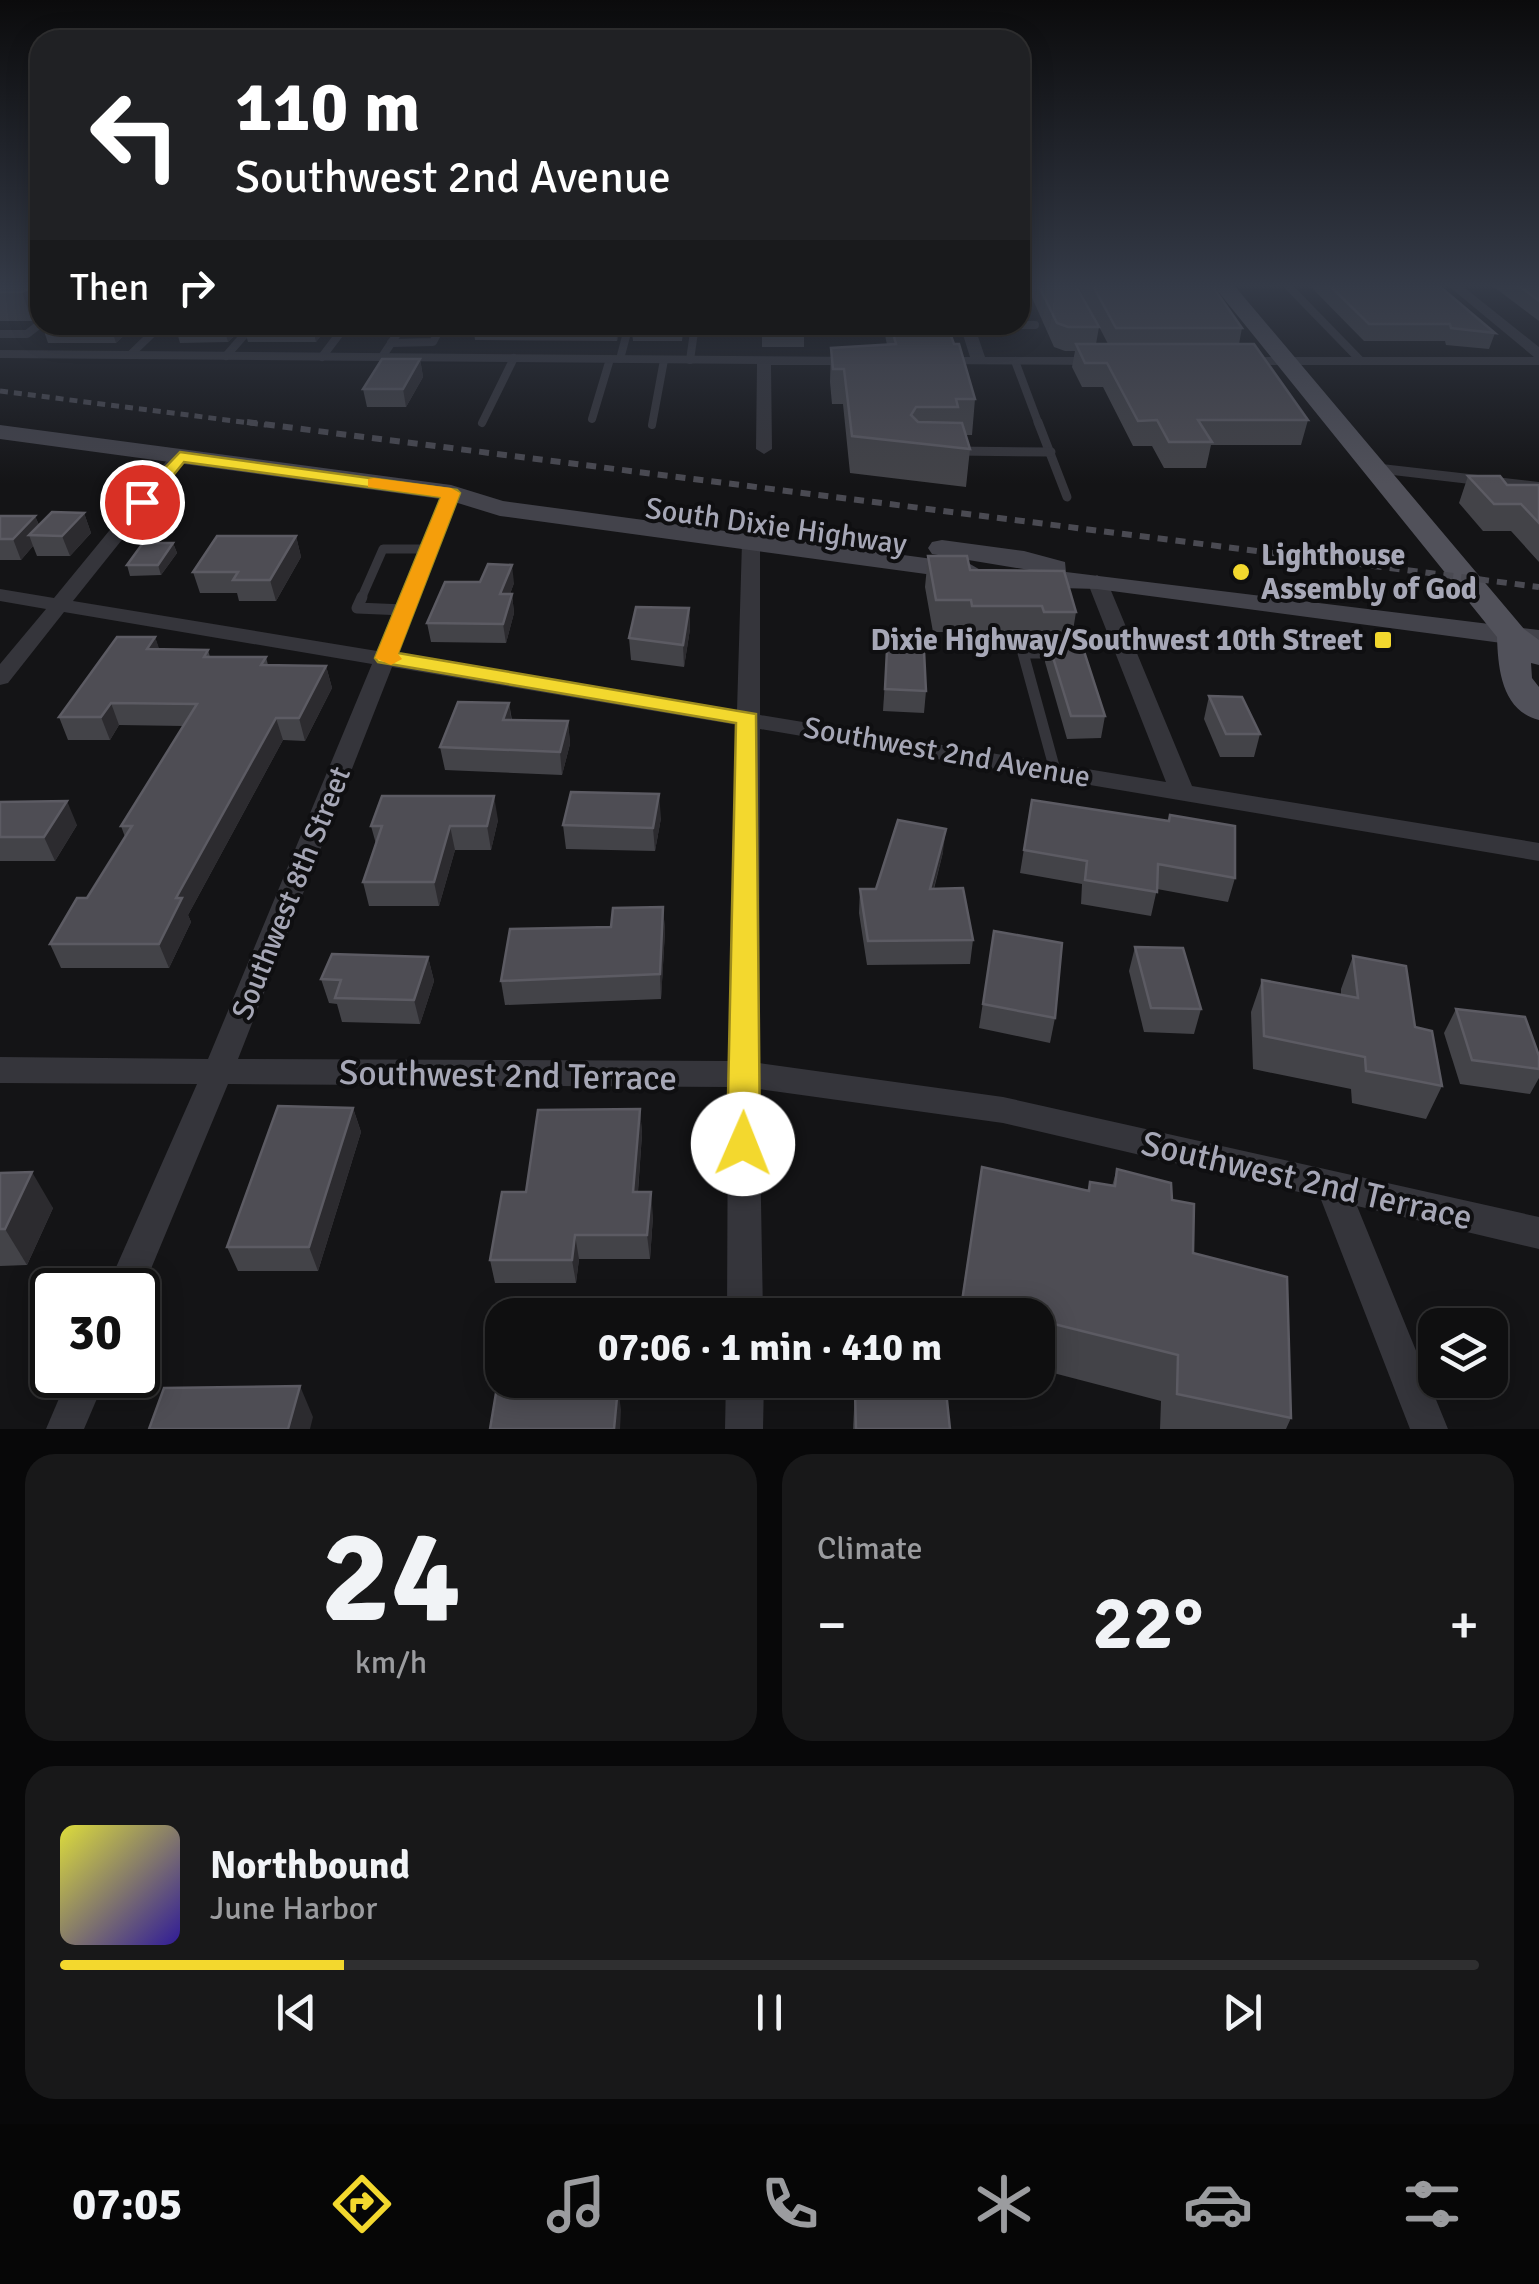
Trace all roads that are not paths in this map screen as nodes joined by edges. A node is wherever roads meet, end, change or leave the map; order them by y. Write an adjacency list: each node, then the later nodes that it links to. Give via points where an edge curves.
1 (19, 351): 13 (lane)
2 (134, 351): 14 (lane)
3 (231, 351): 15 (lane)
4 (327, 351): 16 (lane)
5 (386, 351): 17 (lane)
6 (618, 351): 20 (lane)
7 (691, 351): 22 (lane)
8 (976, 351): 26 (street)
9 (1103, 351): 28 (lane)
10 (1276, 351): 30 (main road)
11 (1351, 351): 31 (lane)
12 (0, 354): 13 (street)
13 (18, 354): 14 (street)
14 (130, 355): 15 (street)
15 (226, 356): 16 (street)
16 (322, 357): 17 (street)
17 (382, 357): 18 (street)
18 (514, 358): 20 (street); 33 (lane)
19 (1539, 358): 31 (street)
20 (615, 359): 21 (street); 32 (lane)
21 (664, 360): 22 (street); 34 (lane)
22 (690, 360): 23 (street)
23 (764, 360): 24 (street); 36 (street)
24 (881, 361)
25 (920, 361): 26 (street)
26 (979, 361): 27 (street)
27 (1016, 361): 28 (street); 38 (lane)
28 (1109, 361)
29 (1222, 361): 30 (street)
30 (1284, 361): 31 (street); 40 (main road)
31 (1361, 361)
32 (592, 419)
33 (482, 423)
34 (652, 425)
35 (0, 432): 39 (main road, South Dixie Highway)
36 (764, 449)
37 (950, 451): 38 (lane)
38 (1050, 452): 43 (lane)
39 (180, 457): 42 (main road, South Dixie Highway); 48 (street)
40 (1373, 468): 41 (street); 50 (main road)
41 (1539, 487)
42 (451, 493): 44 (main road, South Dixie Highway, via 500,508); 45 (street, Southwest 8th Street); 46 (main road, South Dixie Highway, via 510,490 1004,556)
43 (1068, 497)
44 (751, 542): 46 (main road, South Dixie Highway, via 1021,579); 55 (street)
45 (429, 549): 49 (street, Southwest 8th Street); 49 (lane, via 382,549 358,608)
46 (1097, 581): 50 (main road, South Dixie Highway); 57 (street)
47 (0, 595): 48 (street, Southwest 2nd Avenue)
48 (60, 603): 52 (street, Southwest 2nd Avenue); 53 (street)
49 (404, 610): 52 (street, Southwest 8th Street)
50 (1530, 643): 54 (main road, via 1515,680)
51 (1067, 652): 56 (lane, via 1023,653)
52 (386, 658): 55 (street, Southwest 2nd Avenue); 60 (street, Southwest 8th Street)
53 (0, 678)
54 (1539, 710)
55 (748, 718): 56 (street, Southwest 2nd Avenue); 61 (street)
56 (1054, 770): 57 (street, Southwest 2nd Avenue)
57 (1182, 792): 58 (street, Southwest 2nd Avenue)
58 (1539, 852)
59 (0, 1070): 60 (street, Southwest 2nd Terrace)
60 (218, 1072): 61 (street, Southwest 2nd Terrace); 64 (street, Southwest 8th Street)
61 (744, 1074): 62 (street, Southwest 2nd Terrace, via 1003,1110); 65 (street)
62 (1332, 1186): 63 (street, Southwest 2nd Terrace); 70 (street)
63 (1539, 1233)
64 (133, 1268)
65 (745, 1298)
66 (78, 1398): 68 (street)
67 (744, 1398): 69 (street)
68 (64, 1429)
69 (744, 1429)
70 (1429, 1429)

